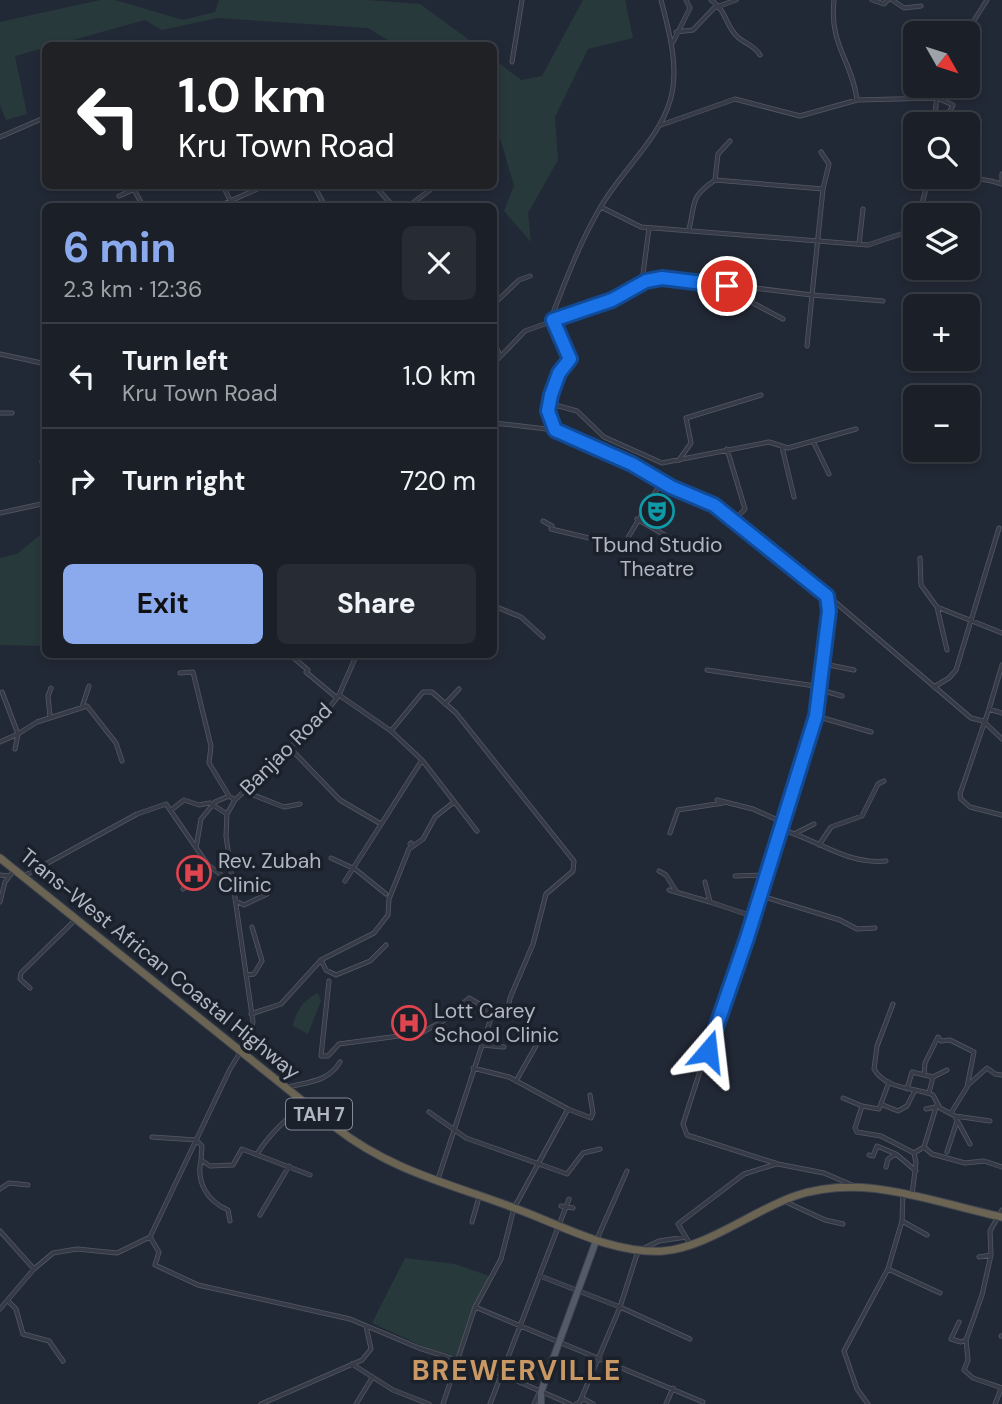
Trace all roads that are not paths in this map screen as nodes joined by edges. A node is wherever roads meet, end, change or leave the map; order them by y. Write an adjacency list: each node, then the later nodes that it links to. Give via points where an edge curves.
1 (522, 0): 16 (street)
2 (662, 0): 14 (street)
3 (686, 0): 13 (street, via 690,8)
4 (711, 0): 10 (street)
5 (736, 0): 10 (street)
6 (834, 0): 18 (street, via 835,34)
7 (872, 0): 8 (street, via 884,4)
8 (890, 0): 11 (street, via 904,8)
9 (987, 0): 12 (street)
10 (719, 6): 13 (street, via 693,30); 15 (street, via 733,33)
11 (921, 6)
12 (974, 21)
13 (676, 32): 14 (street)
14 (672, 43): 22 (street, via 671,98)
15 (760, 55)
16 (512, 62)
17 (937, 98): 18 (street); 19 (street); 20 (street, via 953,104)
18 (857, 100): 22 (street, via 800,116 735,99)
19 (935, 112)
20 (949, 112)
21 (42, 119): 23 (street)
22 (661, 125): 39 (street)
23 (0, 137)
24 (730, 141): 28 (street, via 718,154)
25 (821, 152): 34 (street, via 829,164)
26 (1002, 174): 29 (street)
27 (980, 177): 29 (street)
28 (715, 180): 34 (street); 42 (street, via 692,202)
29 (1002, 184)
30 (130, 189): 35 (street)
31 (259, 189): 36 (street)
32 (378, 189): 37 (street)
33 (431, 189): 38 (street)
34 (822, 189): 44 (street)
35 (119, 196)
36 (234, 203)
37 (390, 203)
38 (413, 203)
39 (601, 207): 41 (street); 53 (street, via 575,255)
40 (863, 209): 45 (street)
41 (649, 229): 42 (street); 47 (street)
42 (690, 229): 44 (street)
43 (903, 233): 45 (street)
44 (817, 241): 45 (street); 49 (street)
45 (859, 244)
46 (530, 276): 50 (street)
47 (642, 283): 48 (street, via 681,279); 53 (street, via 612,300)
48 (751, 289): 49 (street); 52 (street, via 753,303)
49 (812, 295): 51 (street); 54 (street)
50 (497, 300)
51 (883, 301)
52 (783, 319)
53 (551, 320): 57 (street, via 525,331); 61 (street, via 570,359 559,373)
54 (807, 346)
55 (497, 349): 57 (street)
56 (0, 354): 59 (street)
57 (500, 356): 58 (street)
58 (497, 360)
59 (42, 363)
60 (761, 396): 70 (street, via 686,418 691,443)
61 (551, 406): 66 (street, via 548,411); 70 (street, via 577,411 604,437 642,455 662,463)
62 (0, 412): 63 (street)
63 (12, 412)
64 (497, 423): 66 (street)
65 (856, 429): 67 (street)
66 (555, 430): 72 (street)
67 (813, 441): 68 (street); 71 (street)
68 (782, 447): 69 (street, via 769,442); 73 (street)
69 (727, 449): 70 (street); 76 (street, via 745,509 738,516)
70 (678, 462)
71 (829, 474)
72 (662, 481): 76 (street); 77 (street)
73 (794, 496)
74 (42, 504): 75 (street)
75 (0, 513)
76 (727, 515): 82 (street)
77 (637, 519): 78 (street, via 623,546); 80 (street)
78 (544, 522)
79 (999, 528): 85 (street)
80 (689, 549)
81 (920, 558): 84 (street, via 921,585)
82 (827, 596): 91 (street); 97 (street)
83 (497, 607): 87 (street, via 521,617)
84 (937, 607): 85 (street); 88 (street)
85 (972, 621): 86 (street); 97 (street, via 956,670)
86 (1002, 633)
87 (543, 637)
88 (947, 650)
89 (293, 658): 102 (street)
90 (355, 658): 102 (street, Banjao Road)
91 (824, 664): 94 (street); 99 (street)
92 (1002, 665): 106 (street)
93 (707, 670): 99 (street)
94 (854, 670)
95 (180, 673): 122 (street, via 193,672 211,746 209,763)
96 (89, 686): 105 (street)
97 (934, 687): 110 (street, via 971,718)
98 (51, 688): 109 (street)
99 (822, 688): 103 (street); 108 (street)
100 (459, 689): 104 (street)
101 (2, 692): 113 (street)
102 (338, 696): 111 (street); 116 (street, Banjao Road)
103 (842, 696)
104 (446, 704): 111 (street, via 432,692 422,692); 176 (street, via 538,813 575,866 546,894)
105 (80, 708): 109 (street); 119 (street, via 87,706 93,711 116,743)
106 (989, 709): 107 (street); 110 (street)
107 (1002, 713)
108 (816, 716): 112 (street); 132 (street)
109 (50, 717): 113 (street)
110 (983, 721): 114 (street); 131 (street, via 961,799 970,807)
111 (391, 731): 118 (street)
112 (871, 732)
113 (18, 734): 115 (street); 117 (street)
114 (1002, 739)
115 (0, 742)
116 (290, 748): 121 (street, Banjao Road); 133 (street, via 340,800)
117 (15, 749)
118 (422, 760): 125 (street); 133 (street)
119 (122, 761)
120 (884, 781): 139 (street, via 862,816 831,827)
121 (243, 791): 123 (street, Banjao Road); 127 (street, via 284,807)
122 (229, 796): 123 (street); 128 (street)
123 (235, 800): 130 (street, Banjao Road)
124 (717, 800): 126 (street)
125 (454, 802): 136 (street); 170 (street, via 435,817 423,839 410,849 383,923 374,933)
126 (723, 803): 132 (street); 138 (street, via 678,810)
127 (300, 804)
128 (213, 805): 129 (street, via 184,800); 130 (street); 140 (street, via 198,825)
129 (171, 810): 140 (street); 151 (street, via 166,804 137,814)
130 (228, 814): 155 (street, Banjao Road, via 226,836)
131 (1002, 815)
132 (782, 822): 135 (street)
133 (381, 824): 145 (street)
134 (814, 824): 137 (street)
135 (779, 829): 137 (street); 149 (street)
136 (477, 831)
137 (796, 833): 139 (street)
138 (670, 834)
139 (817, 844): 143 (street, via 851,859)
140 (196, 848): 144 (street)
141 (0, 858): 147 (highway, Trans-West African Coastal Highway / TAH 7)
142 (331, 858): 145 (street)
143 (886, 861)
144 (208, 865): 155 (street); 156 (street)
145 (355, 869): 152 (street); 160 (street)
146 (659, 871): 158 (street)
147 (11, 873): 148 (street); 151 (highway, Trans-West African Coastal Highway / TAH 7); 154 (street)
148 (0, 875)
149 (765, 875): 150 (street); 161 (street)
150 (735, 876)
151 (22, 877): 166 (highway, Trans-West African Coastal Highway / TAH 7)
152 (345, 881)
153 (705, 882): 164 (street)
154 (3, 883): 163 (street)
155 (233, 885): 162 (street, Banjao Road)
156 (183, 889)
157 (669, 890): 158 (street)
158 (676, 891): 164 (street)
159 (267, 894): 162 (street, via 244,905)
160 (386, 894)
161 (758, 895): 165 (street); 168 (street, via 857,929)
162 (236, 901): 171 (street, Banjao Road)
163 (0, 902)
164 (710, 902): 165 (street)
165 (752, 916): 219 (street, via 683,1124 687,1135)
166 (77, 919): 173 (street, via 21,973 20,979); 182 (highway, Trans-West African Coastal Highway / TAH 7)
167 (252, 927): 171 (street, via 262,961 254,974)
168 (875, 928)
169 (386, 945): 170 (street, via 370,961 336,975 326,970)
170 (321, 960): 175 (street, via 281,1004)
171 (246, 975): 175 (street, Banjao Road)
172 (329, 981): 178 (street, via 321,1056 328,1056 339,1044 421,1033 469,998)
173 (30, 988)
174 (893, 1004): 190 (street, via 873,1064 879,1077)
175 (251, 1014): 182 (street, Banjao Road, via 252,1031)
176 (507, 1014): 177 (street); 178 (street)
177 (524, 1014)
178 (490, 1016): 180 (street)
179 (537, 1044): 189 (street)
180 (482, 1045): 181 (street); 184 (street)
181 (504, 1047)
182 (241, 1051): 191 (highway, Trans-West African Coastal Highway / TAH 7); 209 (street, Banjao Road)
183 (340, 1062): 191 (street, via 319,1080)
184 (473, 1068): 189 (street); 207 (street)
185 (947, 1070): 188 (street)
186 (1002, 1074): 192 (street, via 987,1068)
187 (924, 1075): 188 (street); 192 (street, via 938,1037 950,1040 974,1052); 193 (street, via 912,1072)
188 (933, 1077): 195 (street)
189 (516, 1080): 202 (street)
190 (889, 1082): 193 (street); 199 (street)
191 (286, 1087): 198 (highway, Trans-West African Coastal Highway / TAH 7)
192 (967, 1087): 205 (street)
193 (907, 1089): 194 (street)
194 (914, 1092): 195 (street); 199 (street, via 907,1106 898,1111)
195 (929, 1093): 201 (street)
196 (590, 1095): 202 (street, via 591,1118)
197 (842, 1098): 200 (street)
198 (306, 1104): 215 (street, via 268,1136); 227 (highway, Trans-West African Coastal Highway / TAH 7, via 375,1156)
199 (883, 1105): 200 (street, via 874,1110)
200 (862, 1106): 214 (street, via 855,1128 858,1132 881,1136)
201 (937, 1106): 203 (street); 205 (street); 211 (street)
202 (568, 1109): 220 (street)
203 (926, 1109)
204 (429, 1112): 207 (street)
205 (955, 1116): 206 (street); 210 (street); 213 (street)
206 (990, 1121)
207 (455, 1131): 220 (street); 227 (street)
208 (152, 1137): 209 (street)
209 (196, 1140): 218 (street, via 202,1146); 248 (street, Banjao Road)
210 (970, 1144)
211 (924, 1147): 214 (street); 223 (street, via 932,1154 965,1163 984,1161)
212 (600, 1149): 220 (street, via 583,1153 567,1174)
213 (947, 1152)
214 (914, 1153): 225 (street)
215 (257, 1154): 218 (street, via 242,1149 233,1165 210,1166); 221 (street)
216 (896, 1154): 217 (street, via 877,1146); 222 (street); 225 (street)
217 (869, 1156)
218 (201, 1160): 241 (street, via 198,1173 204,1191 228,1210)
219 (778, 1164): 229 (street, via 824,1173); 250 (street, via 744,1174 678,1224)
220 (536, 1165): 237 (street)
221 (289, 1166): 226 (street); 240 (street)
222 (886, 1167)
223 (1002, 1167)
224 (627, 1171): 249 (street)
225 (916, 1171): 233 (street)
226 (310, 1175)
227 (438, 1181): 232 (highway, Trans-West African Coastal Highway / TAH 7)
228 (28, 1185): 230 (street, via 9,1183)
229 (858, 1187): 231 (highway, Trans-West African Coastal Highway / TAH 7); 235 (highway, Trans-West African Coastal Highway / TAH 7, via 818,1189)
230 (0, 1189)
231 (903, 1193): 233 (highway, Trans-West African Coastal Highway / TAH 7); 242 (street)
232 (479, 1195): 237 (highway, Trans-West African Coastal Highway / TAH 7); 243 (street)
233 (912, 1195): 239 (highway, Trans-West African Coastal Highway / TAH 7)
234 (569, 1199): 236 (street)
235 (784, 1201): 244 (street); 250 (highway, Trans-West African Coastal Highway / TAH 7)
236 (564, 1206): 238 (street); 245 (street)
237 (514, 1208): 245 (highway, Trans-West African Coastal Highway / TAH 7); 260 (street, via 501,1259)
238 (573, 1208)
239 (1001, 1214): 252 (street, via 990,1231)
240 (260, 1215)
241 (230, 1221)
242 (902, 1221): 247 (street); 255 (street)
243 (472, 1223)
244 (843, 1224)
245 (558, 1225): 249 (highway, Trans-West African Coastal Highway / TAH 7); 256 (street)
246 (0, 1231): 254 (street)
247 (927, 1235)
248 (150, 1237): 254 (street, via 117,1254 77,1249 53,1253); 264 (street, via 159,1252 155,1265 181,1279)
249 (596, 1241): 251 (highway, Trans-West African Coastal Highway / TAH 7); 257 (main road)
250 (688, 1241): 251 (highway, Trans-West African Coastal Highway / TAH 7, via 666,1251)
251 (638, 1251): 261 (street)
252 (991, 1255): 253 (street); 267 (street)
253 (979, 1256)
254 (34, 1269): 259 (street)
255 (888, 1269): 258 (street); 290 (street, via 844,1350 857,1389)
256 (539, 1276): 257 (street); 265 (street)
257 (578, 1290): 261 (street); 268 (main road)
258 (940, 1293)
259 (8, 1300): 262 (street); 271 (street, via 16,1309 23,1334 49,1341)
260 (475, 1307): 265 (street); 269 (street)
261 (620, 1307): 266 (street); 270 (street)
262 (0, 1309)
263 (959, 1322): 267 (street, via 951,1339)
264 (366, 1324): 269 (street, via 419,1348); 272 (street, via 371,1349)
265 (521, 1326): 268 (street); 273 (street)
266 (690, 1339)
267 (966, 1340): 276 (street, via 964,1370)
268 (559, 1342): 270 (street); 277 (main road)
269 (460, 1359): 273 (street); 283 (street)
270 (598, 1359): 275 (street); 279 (street)
271 (63, 1360)
272 (352, 1364): 274 (street); 280 (street)
273 (501, 1374): 277 (street); 284 (street)
274 (372, 1378): 281 (street); 282 (street)
275 (673, 1388): 278 (street); 289 (street)
276 (1001, 1388): 291 (street)
277 (541, 1391): 285 (street); 286 (main road); 287 (street)
278 (703, 1402)
279 (579, 1403): 288 (street)
280 (261, 1404)
281 (356, 1404)
282 (429, 1404)
283 (443, 1404)
284 (490, 1404)
285 (534, 1404)
286 (541, 1404)
287 (570, 1404)
288 (593, 1404)
289 (666, 1404)
290 (868, 1404)
291 (995, 1404)

